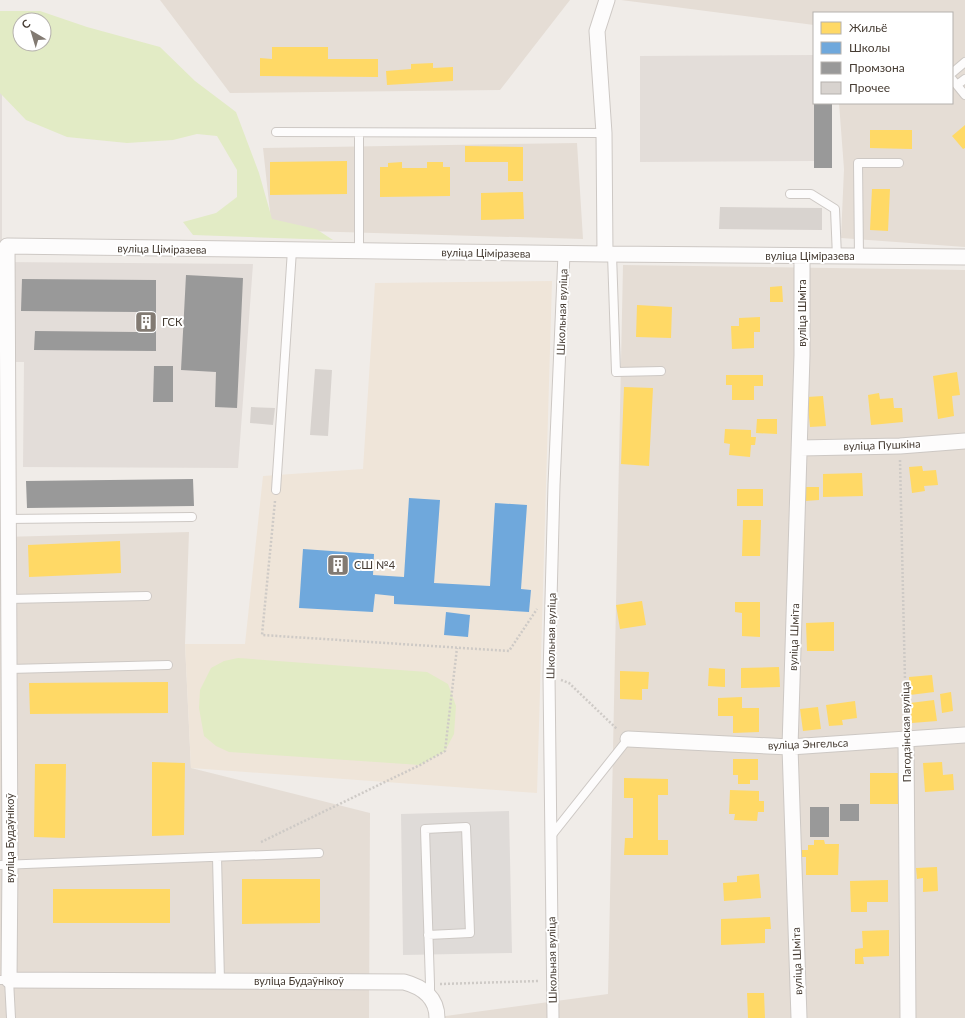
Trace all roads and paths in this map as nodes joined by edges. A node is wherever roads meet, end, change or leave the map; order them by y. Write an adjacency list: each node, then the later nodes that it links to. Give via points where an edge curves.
1 (607, 0): 9 (street, via 598,31)
2 (965, 62): 3 (lane)
3 (953, 72)
4 (965, 79): 5 (lane)
5 (955, 82): 6 (lane)
6 (965, 95)
7 (276, 132): 8 (lane)
8 (359, 133): 9 (lane); 14 (lane)
9 (604, 133): 16 (street)
10 (899, 163): 19 (lane, via 858,163)
11 (790, 194): 18 (lane, via 811,194 835,209)
12 (4, 246): 13 (street, вуліца Ціміразева); 25 (street, вуліца Будаўнікоў)
13 (292, 250): 14 (street, вуліца Ціміразева); 26 (lane)
14 (359, 251): 15 (street, вуліца Ціміразева)
15 (564, 254): 16 (street, вуліца Ціміразева); 32 (street, Школьная вуліца)
16 (609, 254): 17 (street, вуліца Ціміразева); 21 (lane, via 616,372)
17 (802, 257): 18 (street, вуліца Ціміразева); 24 (street, вуліца Шміта)
18 (837, 257): 19 (street, вуліца Ціміразева)
19 (859, 257): 20 (street, вуліца Ціміразева)
20 (965, 257)
21 (661, 371)
22 (965, 441): 23 (street, вуліца Пушкіна)
23 (900, 446): 24 (street, вуліца Пушкіна); 39 (path, Пагодзінская вуліца)
24 (800, 448): 40 (street, вуліца Шміта)
25 (4, 466): 28 (street, вуліца Будаўнікоў)
26 (276, 490): 33 (path, via 262,635)
27 (192, 516): 28 (lane)
28 (8, 519): 29 (street, вуліца Будаўнікоў)
29 (4, 554): 31 (street, вуліца Будаўнікоў)
30 (147, 596): 31 (lane)
31 (9, 599): 35 (street, вуліца Будаўнікоў)
32 (551, 599): 33 (path, via 542,601 509,651); 36 (street, Школьная вуліца)
33 (457, 648): 42 (path, via 445,751)
34 (168, 665): 35 (lane)
35 (9, 669): 45 (street, вуліца Будаўнікоў)
36 (549, 676): 38 (path, via 569,683); 41 (street, Школьная вуліца)
37 (965, 735): 39 (street, вуліца Энгельса)
38 (628, 739): 40 (street, вуліца Энгельса); 41 (lane)
39 (906, 740): 40 (street, вуліца Энгельса); 55 (street, Пагодзінская вуліца)
40 (790, 747): 54 (street, вуліца Шміта)
41 (551, 836): 49 (street, Школьная вуліца)
42 (260, 842)
43 (319, 853): 44 (lane)
44 (217, 856): 45 (lane); 48 (lane)
45 (5, 865): 47 (street, вуліца Будаўнікоў)
46 (428, 935): 46 (lane, via 425,829 466,828 470,933); 50 (lane)
47 (4, 980): 48 (street, вуліца Будаўнікоў); 51 (lane)
48 (220, 981): 50 (street, вуліца Будаўнікоў, via 404,982)
49 (552, 981): 50 (path); 53 (street, Школьная вуліца)
50 (430, 991): 52 (street, via 437,1009)
51 (11, 1018)
52 (437, 1018)
53 (553, 1018)
54 (799, 1018)
55 (908, 1018)

